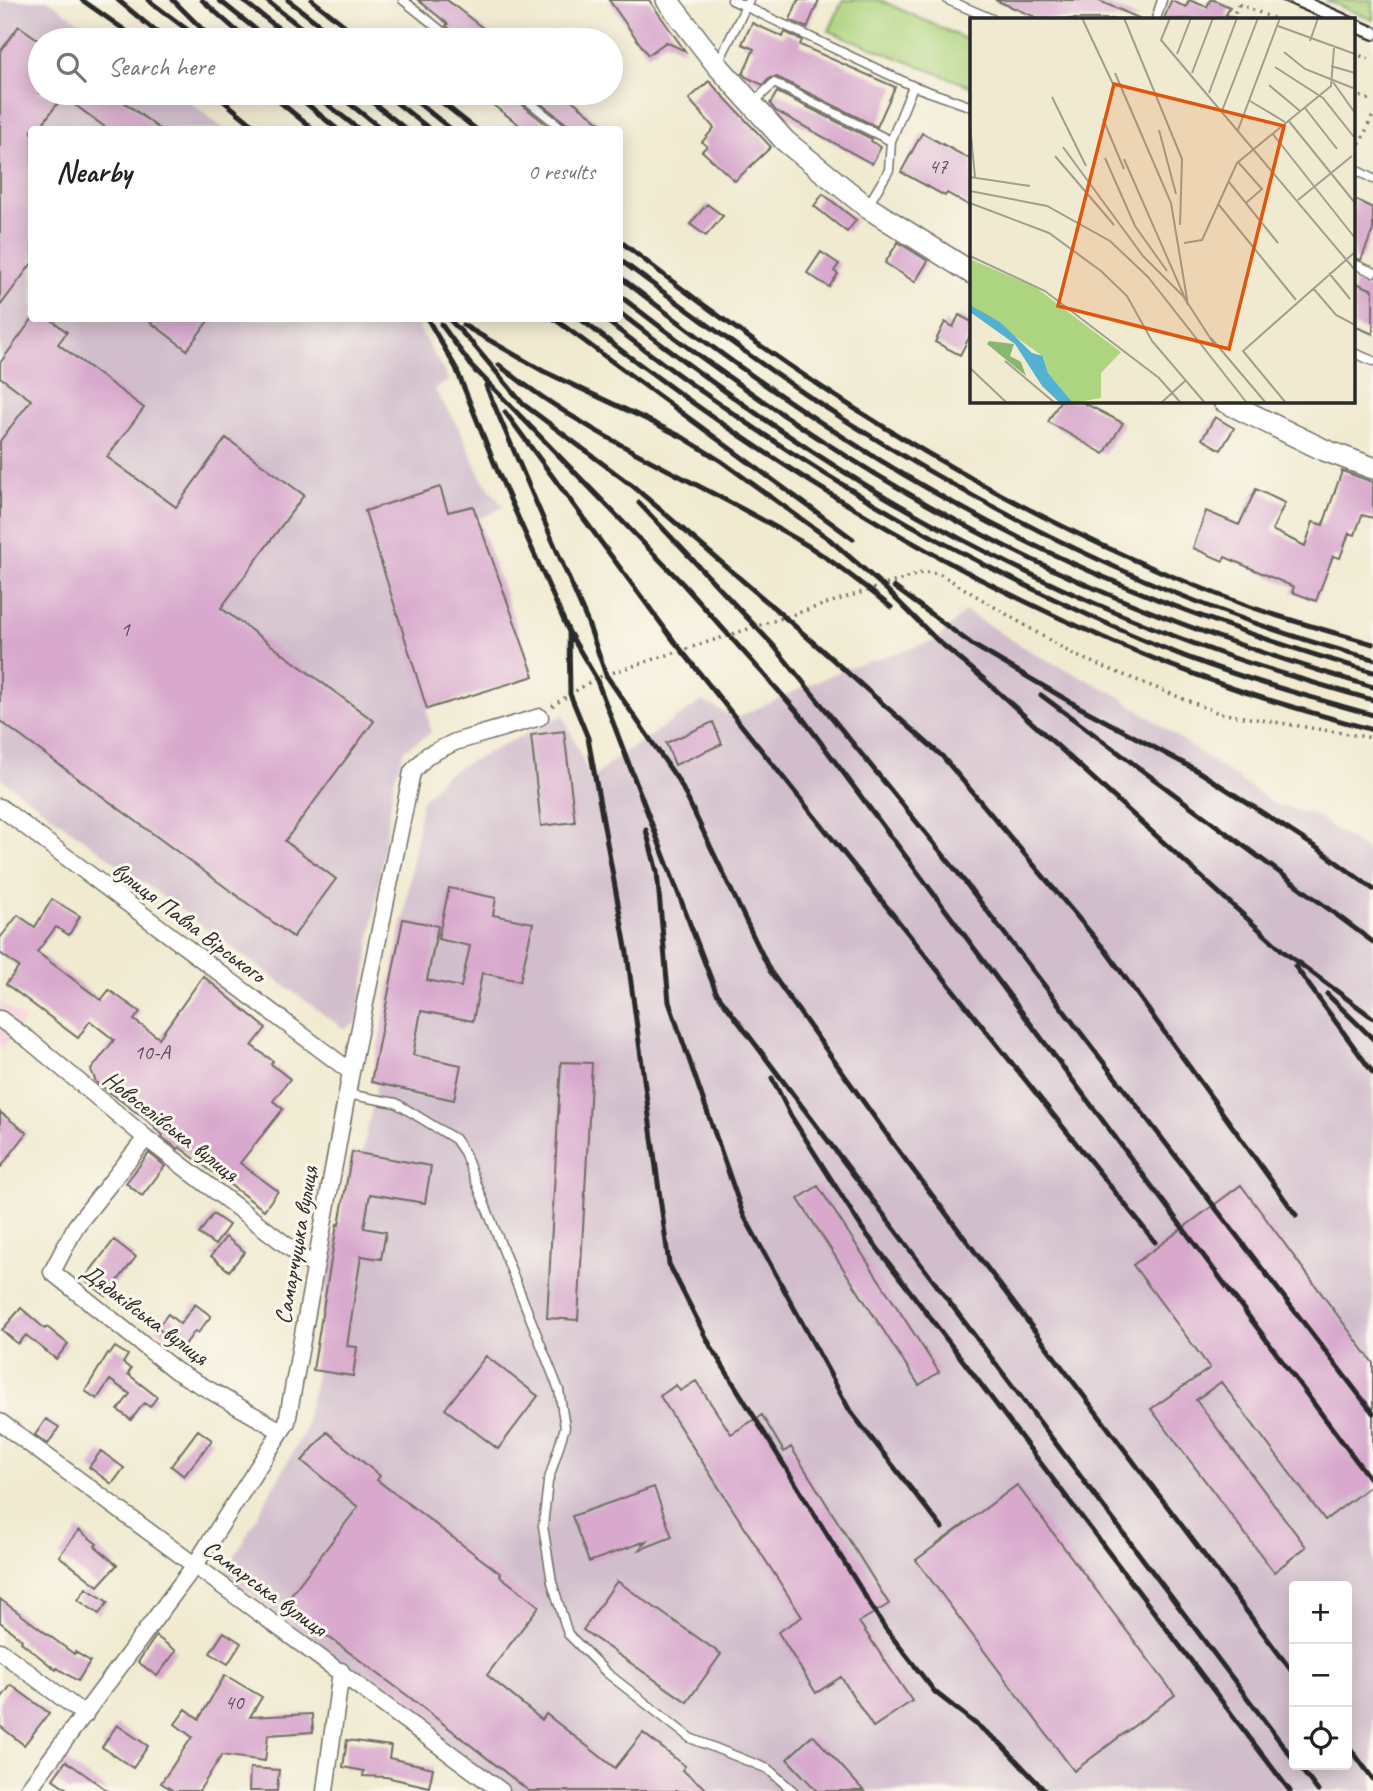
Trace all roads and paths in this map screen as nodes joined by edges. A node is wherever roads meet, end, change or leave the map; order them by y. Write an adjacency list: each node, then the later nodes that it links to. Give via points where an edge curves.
1 (403, 0): 15 (lane)
2 (667, 0): 19 (street)
3 (732, 0): 8 (lane)
4 (948, 0): 9 (lane)
5 (1162, 0): 10 (lane)
6 (1297, 0): 13 (street)
7 (1240, 2): 11 (path); 12 (path)
8 (747, 4): 19 (lane); 20 (lane)
9 (990, 18)
10 (1156, 18)
11 (1232, 18)
12 (1273, 18)
13 (1339, 18)
14 (1356, 26): 16 (street)
15 (438, 28)
16 (1373, 33)
17 (1356, 54): 18 (path)
18 (1373, 61)
19 (717, 65): 23 (street)
20 (913, 86): 25 (lane); 28 (lane)
21 (1356, 95): 22 (path)
22 (1373, 101)
23 (752, 104): 28 (lane, via 774,83); 32 (street, via 785,141)
24 (533, 105): 27 (lane)
25 (970, 106)
26 (1373, 115): 29 (path)
27 (559, 126)
28 (891, 141): 32 (lane, via 889,170)
29 (1356, 153)
30 (1356, 170): 31 (lane)
31 (1373, 179)
32 (867, 206): 34 (street)
33 (1356, 265): 35 (lane)
34 (970, 272)
35 (1373, 272)
36 (1356, 354): 37 (lane)
37 (1373, 361)
38 (1226, 402): 39 (street, via 1324,450)
39 (1373, 468)
40 (540, 717): 41 (path, via 596,678 925,572 940,574 1074,655 1219,713); 44 (street, Самарчуцька вулиця, via 455,742 428,755 412,772)
41 (1373, 738)
42 (0, 807): 44 (street, вулиця Павла Вірського)
43 (0, 1019): 46 (street, Новоселівська вулиця)
44 (351, 1072): 45 (street, Самарчуцька вулиця)
45 (347, 1094): 47 (street, Самарчуцька вулиця); 57 (lane, via 396,1103 455,1139 464,1152 559,1390 565,1427 548,1482 543,1526 552,1582 568,1634 607,1672 690,1738 768,1769)
46 (146, 1138): 47 (street, Новоселівська вулиця); 49 (street, Дядьківська вулиця, via 76,1226 52,1272 176,1371)
47 (315, 1267): 49 (street, Самарчуцька вулиця, via 287,1422)
48 (0, 1422): 50 (street, Самарська вулиця)
49 (281, 1431): 50 (street, Самарчуцька вулиця)
50 (195, 1566): 52 (street, Самарська вулиця); 53 (street, Самарчуцька вулиця)
51 (0, 1651): 53 (street)
52 (341, 1671): 54 (street, Самарська вулиця); 56 (street)
53 (85, 1715): 55 (street, Самарчуцька вулиця)
54 (499, 1790)
55 (27, 1791)
56 (325, 1791)
57 (793, 1791)

